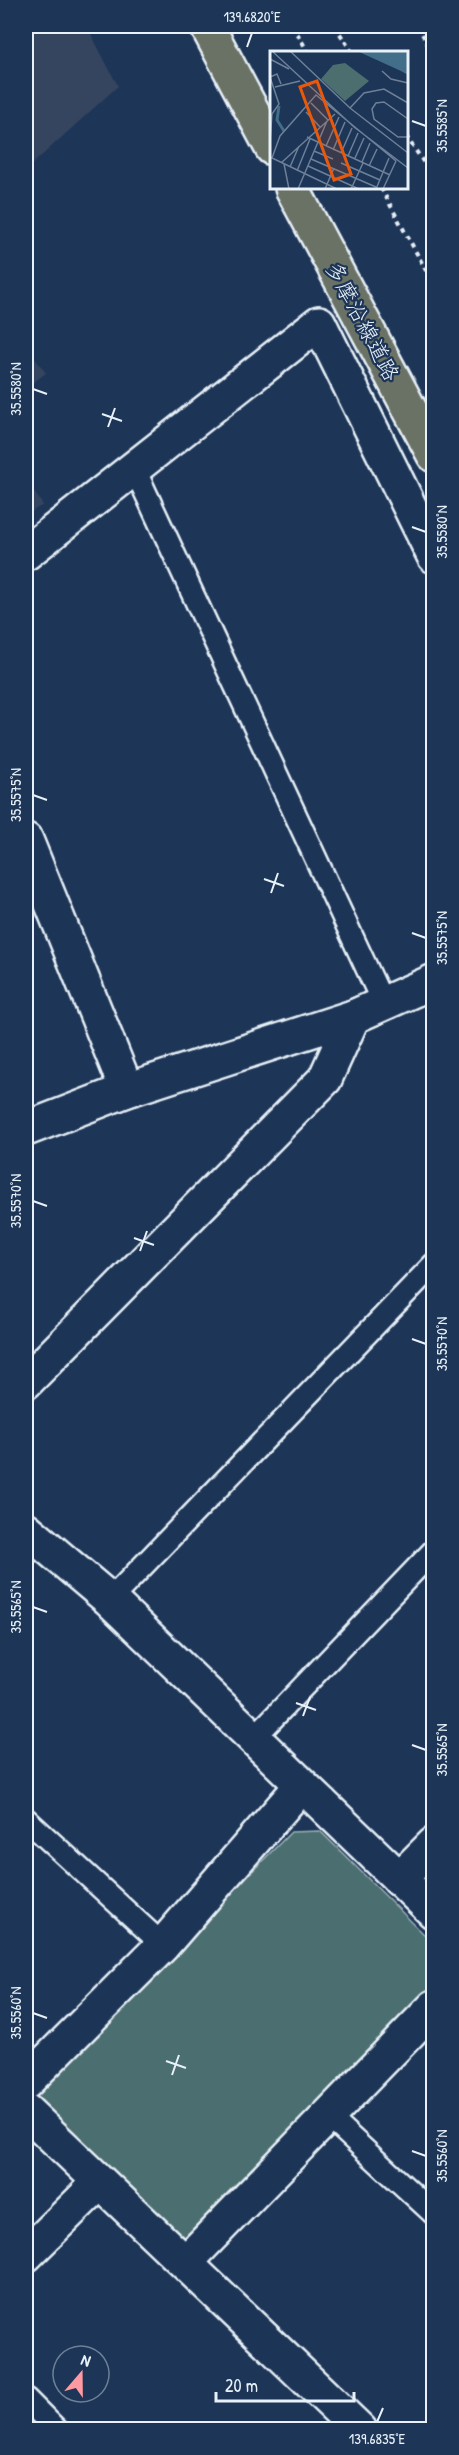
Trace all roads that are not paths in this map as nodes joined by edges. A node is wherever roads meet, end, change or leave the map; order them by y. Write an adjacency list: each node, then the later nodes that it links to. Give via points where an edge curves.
1 (207, 26): 2 (main road)
2 (270, 144)
3 (293, 189): 4 (main road, 多摩沿線道路)
4 (434, 455)
5 (135, 470): 6 (street); 7 (street, via 320,323); 10 (lane)
6 (26, 554)
7 (434, 556)
8 (26, 840): 12 (street)
9 (434, 981): 10 (street)
10 (383, 1004): 11 (street)
11 (353, 1017): 12 (street); 15 (street, via 325,1079)
12 (127, 1090): 13 (street)
13 (26, 1129)
14 (434, 1264): 18 (lane)
15 (26, 1382)
16 (26, 1529): 18 (street)
17 (434, 1550): 19 (lane)
18 (110, 1600): 19 (street)
19 (253, 1739): 20 (street)
20 (301, 1786): 23 (street); 25 (street)
21 (26, 1819): 25 (lane)
22 (434, 1844): 23 (street)
23 (399, 1879): 24 (street)
24 (434, 1912)
25 (163, 1945): 27 (street)
26 (434, 2007): 29 (street)
27 (26, 2082)
28 (26, 2111): 30 (street)
29 (328, 2116): 31 (lane); 33 (street)
30 (100, 2182): 32 (street); 33 (street)
31 (434, 2214)
32 (26, 2255)
33 (186, 2262): 36 (street)
34 (26, 2399): 35 (lane)
35 (57, 2430)
36 (360, 2430)

